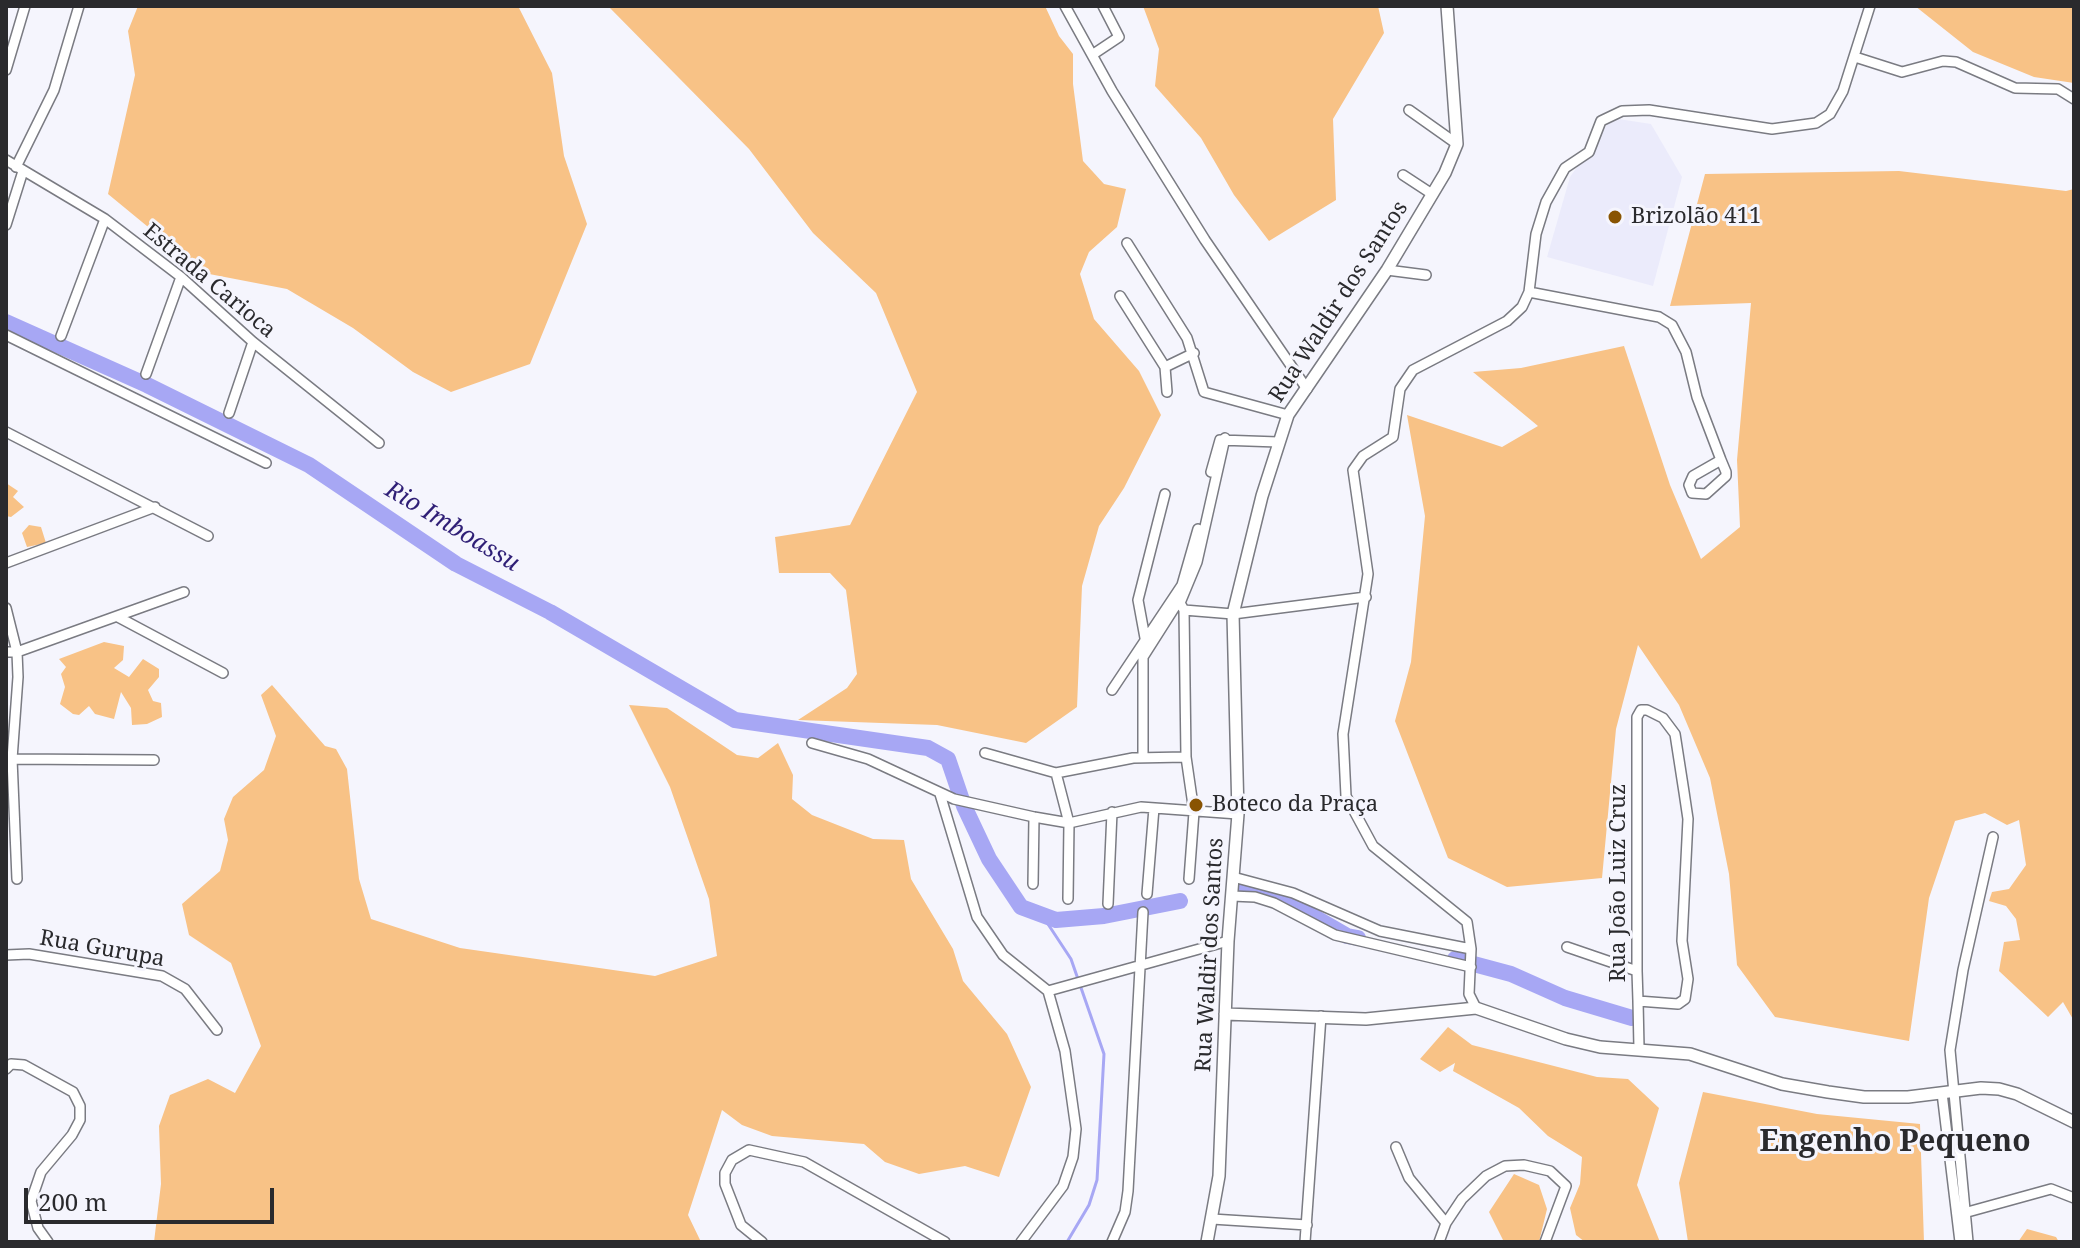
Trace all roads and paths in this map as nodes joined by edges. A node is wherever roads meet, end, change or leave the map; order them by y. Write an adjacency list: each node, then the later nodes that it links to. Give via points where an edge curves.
1 (25, 6): 9 (street)
2 (79, 6): 14 (street, via 54,90)
3 (1065, 6): 7 (street)
4 (1103, 6): 7 (street, via 1119,37)
5 (1447, 6): 12 (street)
6 (1870, 6): 8 (street)
7 (1092, 55): 31 (street, via 1254,316)
8 (1855, 57): 10 (street, via 1902,72 1956,62 2015,88 2058,89); 23 (street, via 1830,114 1804,127 1772,129 1649,110 1609,114 1595,131 1589,152 1565,168 1546,202)
9 (6, 70)
10 (2074, 99)
11 (1409, 110): 12 (street)
12 (1457, 144): 16 (street, Rua Waldir dos Santos)
13 (6, 160): 14 (street, Estrada Carioca)
14 (20, 169): 17 (street, Estrada Carioca); 18 (street)
15 (1403, 175): 16 (street)
16 (1432, 194): 20 (street, Rua Waldir dos Santos)
17 (105, 219): 22 (street, Estrada Carioca); 26 (street)
18 (6, 225)
19 (1127, 243): 28 (street)
20 (1387, 270): 21 (street); 31 (street, Rua Waldir dos Santos)
21 (1426, 275)
22 (181, 277): 27 (street, Estrada Carioca); 30 (street)
23 (1529, 292): 38 (street, via 1659,317 1672,325); 45 (street, via 1507,321 1413,370 1400,389 1393,437 1357,461 1353,483 1368,574)
24 (1120, 296): 29 (street)
25 (6, 335): 39 (street)
26 (61, 336)
27 (253, 342): 33 (street); 37 (street, Estrada Carioca)
28 (1194, 353): 29 (street); 34 (street, via 1204,392)
29 (1165, 367): 32 (street)
30 (146, 374)
31 (1307, 389): 34 (street, Rua Waldir dos Santos)
32 (1167, 392)
33 (229, 413)
34 (1288, 415): 36 (street, Rua Waldir dos Santos)
35 (6, 432): 41 (street)
36 (1278, 442): 46 (street, Rua Waldir dos Santos, via 1222,439 1197,562); 48 (street, Rua Waldir dos Santos)
37 (379, 443)
38 (1721, 460): 38 (street, via 1726,476 1706,494 1692,493 1693,476)
39 (266, 463)
40 (1165, 494): 50 (street, via 1138,600)
41 (155, 507): 42 (street); 43 (street)
42 (208, 536)
43 (6, 563)
44 (184, 592): 49 (street)
45 (1366, 597): 48 (street); 80 (street, via 1344,721 1346,796 1373,846 1467,922)
46 (1179, 604): 48 (street); 50 (street, Rua Waldir dos Santos); 56 (street, Rua Waldir dos Santos, via 1143,657); 57 (street, Rua Waldir dos Santos)
47 (6, 608): 51 (street)
48 (1233, 614): 65 (street, Rua Waldir dos Santos)
49 (118, 617): 51 (street); 52 (street)
50 (1145, 638): 53 (street, Rua Waldir dos Santos)
51 (12, 652): 58 (street)
52 (223, 673)
53 (1112, 690)
54 (812, 743): 61 (street, via 868,759)
55 (985, 753): 60 (street)
56 (1143, 757): 57 (street); 60 (street)
57 (1186, 757): 64 (street, Rua Waldir dos Santos)
58 (12, 759): 59 (street); 70 (street)
59 (154, 760)
60 (1056, 773): 67 (street)
61 (940, 794): 66 (street); 85 (street, via 987,936)
62 (1154, 808): 63 (street); 64 (street); 73 (street)
63 (1112, 812): 67 (street); 76 (street)
64 (1194, 812): 65 (street); 71 (street, Rua Waldir dos Santos)
65 (1238, 814): 69 (street, Rua Waldir dos Santos)
66 (1034, 817): 67 (street); 72 (street)
67 (1069, 823): 75 (street)
68 (1993, 837): 93 (street, via 1955,1010 1950,1050)
69 (1233, 877): 74 (street, Rua Waldir dos Santos); 80 (street, via 1293,893 1380,931)
70 (17, 879)
71 (1189, 879)
72 (1033, 884)
73 (1147, 894)
74 (1232, 896): 78 (street, Rua Waldir dos Santos); 83 (street, via 1274,903 1345,938)
75 (1068, 899)
76 (1108, 904)
77 (1143, 912): 82 (street)
78 (1228, 941): 82 (street); 88 (street, Rua Waldir dos Santos)
79 (1567, 947): 84 (street)
80 (1471, 949): 83 (street)
81 (6, 955): 90 (street, Rua Gurupa, via 29,954 162,976 185,989)
82 (1141, 963): 85 (street); 107 (street, via 1128,1191)
83 (1471, 967): 87 (street, via 1469,994)
84 (1637, 971): 86 (street, Rua João Luiz Cruz); 86 (street, Rua João Luiz Cruz, via 1641,710 1663,718 1675,734 1688,819 1682,941 1687,992 1678,1004)
85 (1048, 991): 106 (street, via 1065,1051 1076,1129 1073,1157 1063,1186)
86 (1638, 1001): 91 (street, Rua João Luiz Cruz)
87 (1476, 1008): 89 (street, via 1366,1019); 91 (street, via 1566,1039)
88 (1225, 1014): 89 (street); 99 (street, Rua Waldir dos Santos, via 1219,1176)
89 (1321, 1016): 101 (street)
90 (217, 1030)
91 (1639, 1048): 94 (street, via 1690,1054 1782,1084 1828,1092 1864,1097)
92 (6, 1069): 103 (street, via 24,1065 73,1092 80,1106 80,1120 41,1172 31,1201)
93 (1955, 1091): 94 (street); 95 (street, via 1999,1089); 98 (street)
94 (1942, 1093): 98 (street)
95 (2074, 1122)
96 (1396, 1147): 100 (street, via 1409,1178)
97 (2074, 1198): 98 (street, via 2051,1189)
98 (1961, 1214): 111 (street); 112 (street)
99 (1212, 1219): 101 (street); 108 (street, Rua Waldir dos Santos)
100 (1446, 1223): 102 (street, via 1486,1176 1505,1166 1538,1167 1561,1177 1566,1186); 110 (street)
101 (1307, 1225): 109 (street)
102 (1549, 1240)
103 (48, 1242)
104 (762, 1242): 105 (street, via 736,1216 725,1173 732,1160 749,1150 804,1162)
105 (945, 1242)
106 (1021, 1242)
107 (1112, 1242)
108 (1207, 1242)
109 (1305, 1242)
110 (1439, 1242)
111 (1960, 1242)
112 (1968, 1242)

